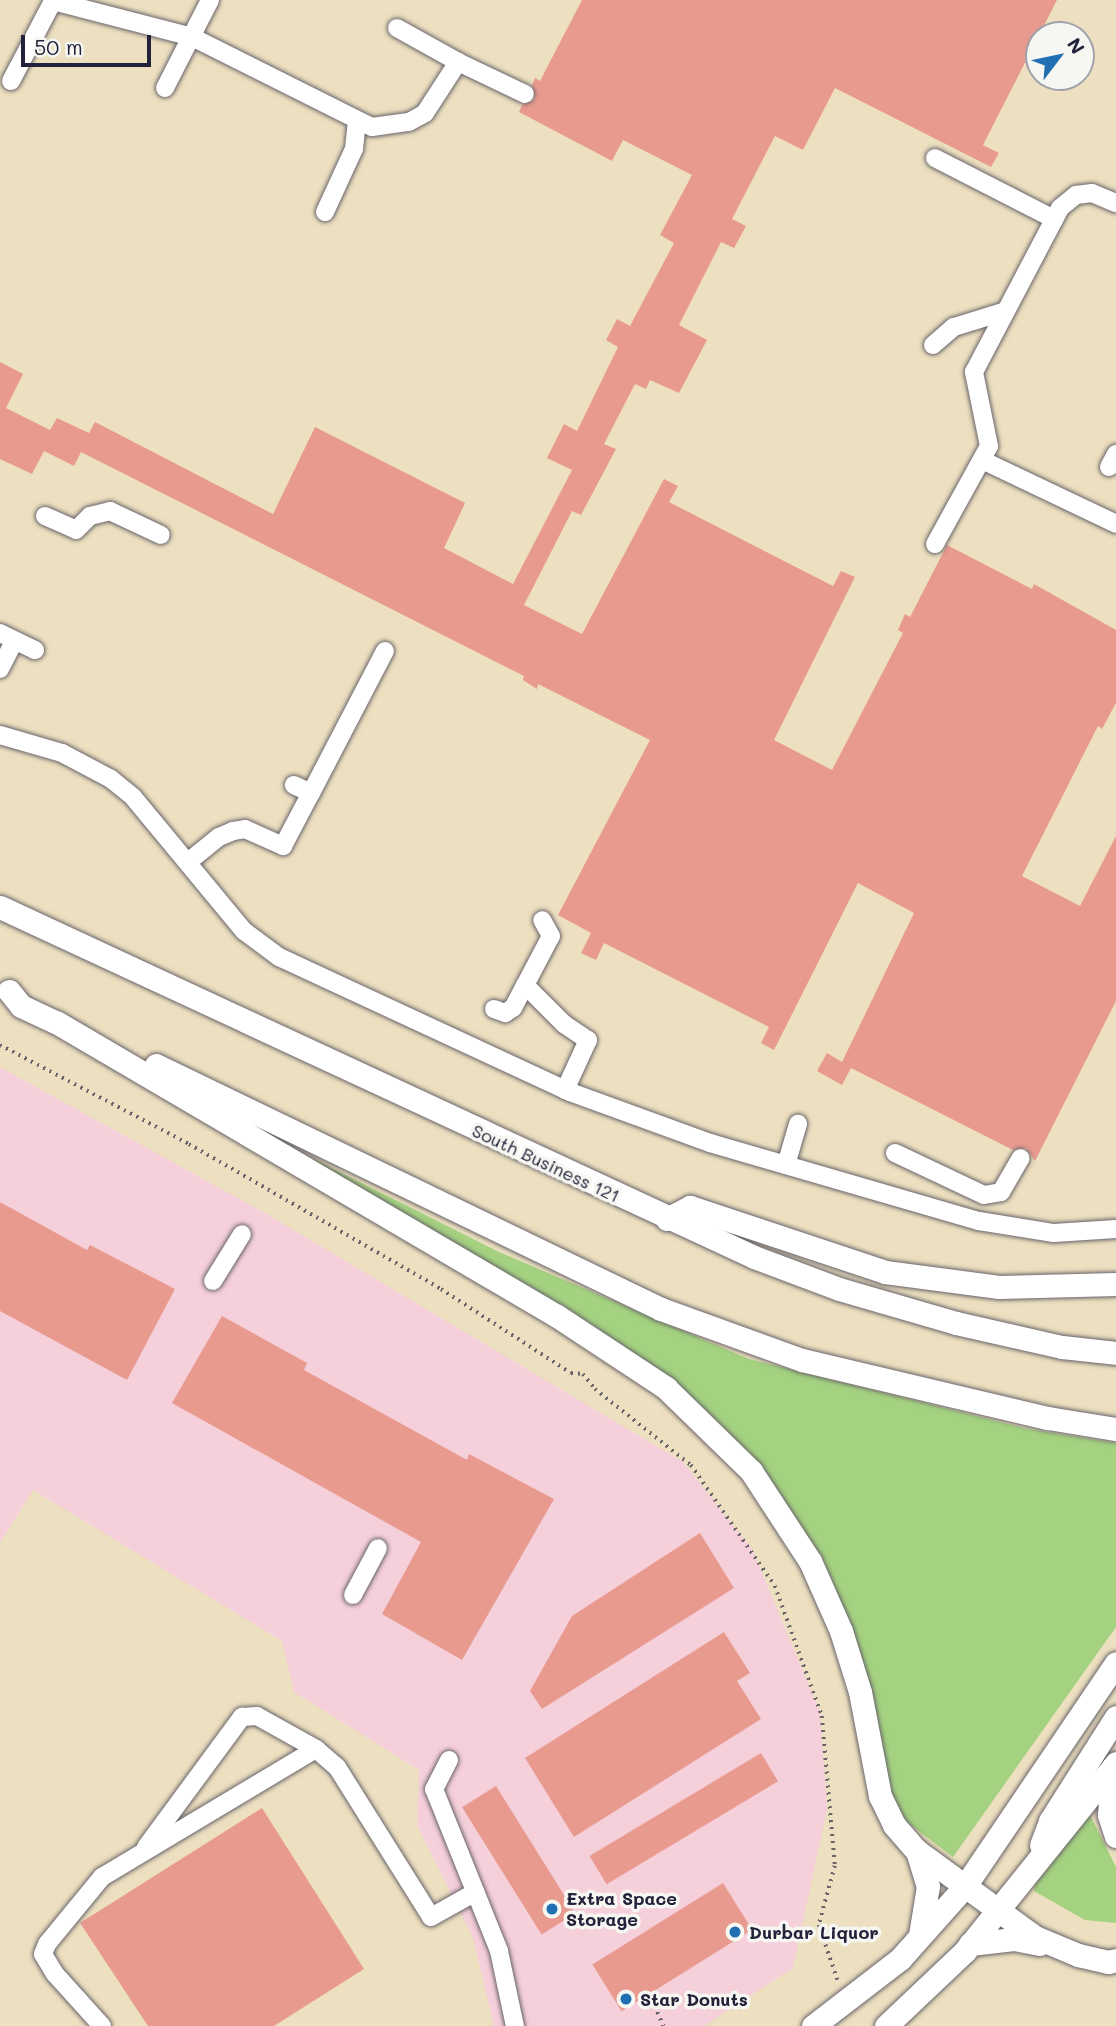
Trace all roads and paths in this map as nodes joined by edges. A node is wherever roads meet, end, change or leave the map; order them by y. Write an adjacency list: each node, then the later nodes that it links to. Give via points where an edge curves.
1 (210, 0): 3 (street)
2 (397, 28): 4 (street)
3 (192, 37): 5 (street, via 53,1); 6 (street); 8 (street)
4 (458, 62): 7 (street); 8 (street, via 441,94 417,117 391,126)
5 (12, 81)
6 (166, 88)
7 (525, 94)
8 (357, 122): 11 (street, via 354,149)
9 (935, 158): 12 (street)
10 (1116, 204): 12 (street, via 1092,193 1076,195)
11 (325, 212)
12 (1054, 219): 13 (street)
13 (1006, 311): 14 (street, via 954,327); 15 (street, via 974,372 989,446)
14 (933, 345)
15 (982, 460): 17 (street); 19 (street)
16 (46, 516): 18 (street, via 76,530 90,516 110,510)
17 (1116, 524)
18 (161, 535)
19 (935, 544)
20 (7, 637): 21 (street); 23 (street)
21 (35, 650)
22 (385, 651): 26 (street)
23 (0, 669)
24 (0, 735): 27 (street, via 62,753 111,779 133,797)
25 (294, 785): 26 (street)
26 (311, 793): 27 (street, via 283,846 245,830 233,831 219,836)
27 (188, 862): 34 (street, via 244,931 279,957)
28 (0, 907): 39 (main road, South Business 121)
29 (542, 920): 30 (street, via 551,936)
30 (525, 985): 32 (street, via 510,1012); 34 (street, via 564,1024 588,1040)
31 (4, 989): 45 (main road, via 427,1199 661,1308 802,1360 1048,1418); 54 (main road, via 20,1006 56,1022 619,1354 666,1388 711,1430 751,1471 810,1561 841,1631 860,1692 880,1796 894,1825)
32 (494, 1009)
33 (0, 1045): 64 (path, via 189,1144 441,1289 571,1373 583,1374 595,1389 691,1465 775,1587 822,1716 835,1866 820,1925)
34 (565, 1090): 38 (street, via 674,1131)
35 (798, 1124): 38 (street)
36 (895, 1153): 37 (street, via 984,1195 1002,1192)
37 (1021, 1158)
38 (786, 1165): 40 (street, via 1009,1228 1054,1233)
39 (667, 1219): 43 (main road, via 690,1207 885,1272 999,1287); 44 (main road, South Business 121, via 839,1289 1010,1335)
40 (1116, 1229)
41 (242, 1234): 42 (street)
42 (213, 1281)
43 (1116, 1284)
44 (1116, 1353)
45 (1116, 1429)
46 (378, 1548): 47 (street)
47 (354, 1595)
48 (1116, 1663): 57 (main road)
49 (1116, 1717): 56 (main road, via 1050,1821)
50 (316, 1749): 55 (street); 55 (street, via 257,1716 242,1717); 58 (street, via 337,1767 431,1917)
51 (449, 1760): 58 (street, via 434,1789)
52 (1114, 1765): 53 (main road, via 1109,1815); 56 (main road)
53 (1116, 1836)
54 (917, 1851): 57 (main road); 60 (main road, via 929,1886)
55 (142, 1853): 66 (street, via 102,1877 43,1954)
56 (1036, 1857): 59 (main road)
57 (965, 1886): 59 (main road); 60 (main road)
58 (476, 1892): 67 (street, via 499,1951)
59 (996, 1911): 61 (main road); 62 (main road)
60 (920, 1938): 69 (main road, via 867,1988)
61 (970, 1944): 62 (main road, via 1014,1939); 70 (main road)
62 (1057, 1947): 63 (main road, via 1108,1962)
63 (1116, 1959)
64 (838, 1981)
65 (649, 1993): 68 (path)
66 (102, 2026)
67 (515, 2026)
68 (664, 2026)
69 (813, 2026)
70 (886, 2026)

